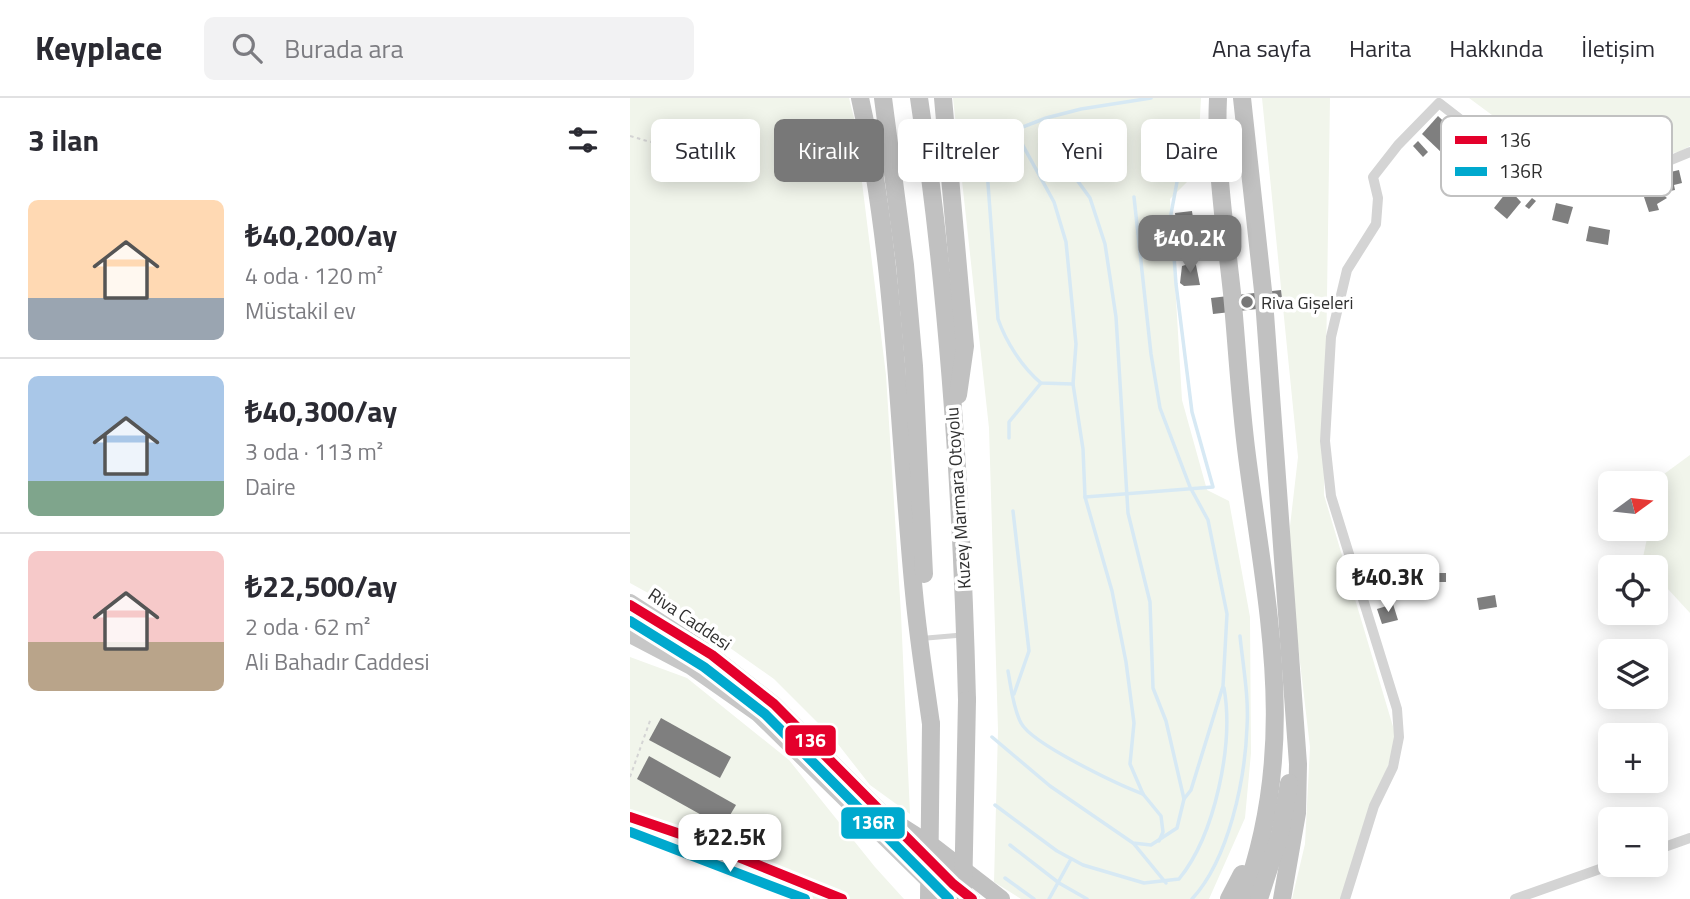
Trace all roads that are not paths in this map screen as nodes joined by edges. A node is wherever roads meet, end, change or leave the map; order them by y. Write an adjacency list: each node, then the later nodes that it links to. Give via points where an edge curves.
1 (860, 98): 16 (highway, via 885,256 914,595)
2 (883, 98): 15 (highway, Kuzey Marmara Otoyolu, via 914,366)
3 (919, 98): 10 (highway, Kuzey Marmara Otoyolu)
4 (943, 98): 10 (highway, via 965,346)
5 (1218, 98): 17 (highway, via 1219,169 1241,407 1273,664)
6 (1242, 98): 12 (highway, via 1264,300)
7 (1456, 116): 33 (street, via 1440,103 1373,177 1378,198 1376,224 1348,270 1331,337 1325,441 1331,496 1397,709 1399,737 1393,767 1374,806)
8 (1690, 152): 9 (street)
9 (1672, 160)
10 (954, 426): 14 (highway, Kuzey Marmara Otoyolu)
11 (635, 606): 19 (main road, Riva Caddesi, via 712,655 774,704)
12 (1288, 626): 31 (highway, via 1293,715 1289,783 1280,834); 32 (highway, via 1299,785)
13 (630, 635): 25 (main road, via 691,667 758,715)
14 (965, 635): 15 (lane); 26 (highway, Kuzey Marmara Otoyolu, bridge)
15 (927, 638): 16 (highway, Kuzey Marmara Otoyolu)
16 (931, 724): 24 (highway, Kuzey Marmara Otoyolu, bridge)
17 (1275, 752): 29 (highway, via 1258,828); 30 (highway, via 1267,823)
18 (630, 817): 23 (main road)
19 (891, 820): 27 (main road, Riva Caddesi); 28 (highway)
20 (1690, 838): 21 (street)
21 (1668, 846)
22 (1598, 870): 34 (street)
23 (842, 899)
24 (929, 899)
25 (947, 899)
26 (963, 899)
27 (972, 899)
28 (1001, 899)
29 (1229, 899)
30 (1243, 899)
31 (1259, 899)
32 (1282, 899)
33 (1345, 899)
34 (1515, 899)

